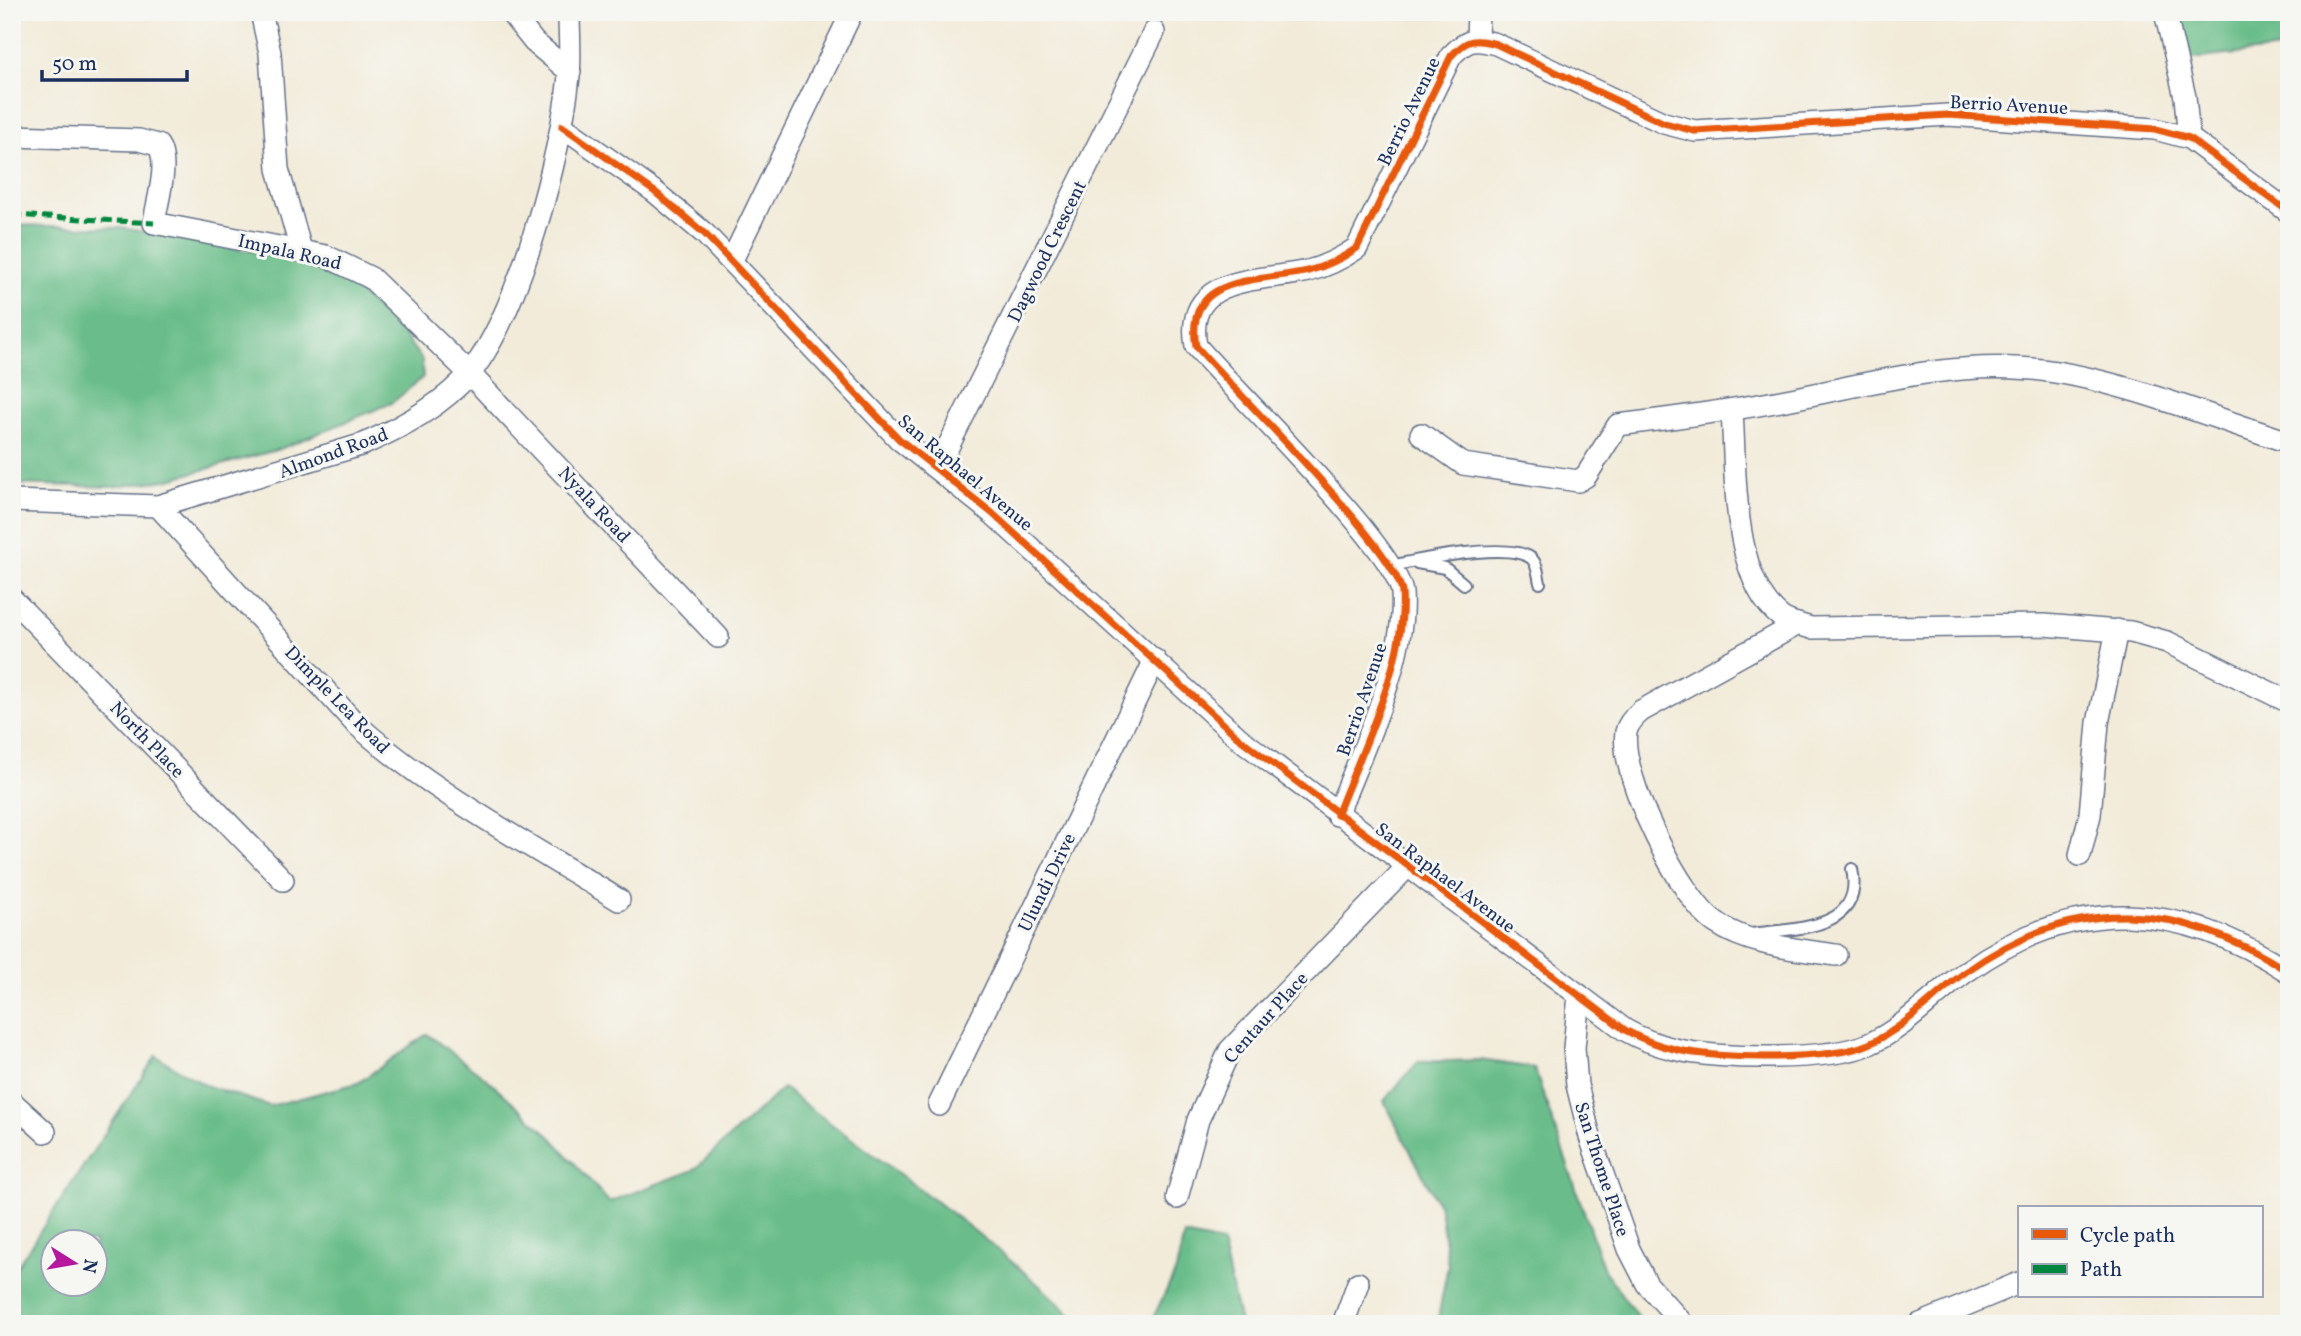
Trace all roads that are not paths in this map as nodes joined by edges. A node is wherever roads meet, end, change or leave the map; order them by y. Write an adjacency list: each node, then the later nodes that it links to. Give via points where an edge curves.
1 (261, 12): 14 (street, via 270,53 278,169)
2 (510, 12): 9 (street, via 534,42)
3 (569, 12): 9 (street, Almond Road)
4 (852, 12): 15 (street)
5 (1478, 12): 8 (street)
6 (2165, 12): 12 (street, via 2185,97)
7 (1154, 32): 20 (street, Dagwood Crescent)
8 (1477, 39): 12 (street, Berrio Avenue, via 1664,123 1695,131 1948,115 2155,129); 23 (street, Berrio Avenue, via 1451,56 1357,248 1333,264 1237,281 1216,291 1201,306 1193,328 1196,346 1218,373)
9 (570, 72): 10 (street, Almond Road)
10 (562, 126): 15 (street, San Raphael Avenue, via 655,192); 16 (street, Almond Road, via 529,248 497,327)
11 (12, 136): 14 (street, Impala Road, via 139,140 158,145 163,163 154,223)
12 (2189, 138): 13 (street, Berrio Avenue)
13 (2289, 212)
14 (301, 250): 16 (street, Impala Road, via 340,260 370,278)
15 (732, 260): 20 (street, San Raphael Avenue, via 900,439)
16 (470, 373): 22 (street, Almond Road, via 432,406 365,444); 29 (street, Nyala Road)
17 (1732, 411): 18 (street, via 1618,425 1586,476 1578,481 1463,464); 19 (street, via 1930,372 2034,369 2093,379); 27 (street, via 1739,515 1749,568 1763,598 1782,618)
18 (1421, 434)
19 (2289, 442)
20 (937, 470): 30 (street, San Raphael Avenue, via 992,513)
21 (12, 501): 22 (street, Almond Road)
22 (159, 506): 37 (street, Dimple Lea Road, via 354,722 387,752)
23 (1402, 564): 24 (lane, via 1455,552 1521,554 1537,567); 25 (lane, via 1444,568); 32 (street, Berrio Avenue, via 1402,620 1394,662)
24 (1539, 583)
25 (1464, 584)
26 (12, 599): 36 (street, North Place)
27 (1798, 624): 28 (street, via 1870,630 2044,625); 38 (street, via 1641,710 1626,732 1632,774 1651,827 1696,904 1716,923)
28 (2117, 630): 31 (street, via 2167,642); 33 (street, via 2098,723 2090,815)
29 (718, 637)
30 (1155, 660): 32 (street, San Raphael Avenue, via 1240,739); 43 (street, Ulundi Drive)
31 (2289, 702)
32 (1337, 815): 34 (street, San Raphael Avenue)
33 (2080, 855)
34 (1407, 867): 41 (street, San Raphael Avenue); 45 (street, Centaur Place, via 1230,1050 1198,1120)
35 (1852, 869): 38 (lane, via 1853,892 1833,920)
36 (283, 880)
37 (619, 900)
38 (1743, 935): 39 (street)
39 (1836, 956)
40 (2289, 972): 41 (street, San Raphael Avenue, via 2203,929 2149,916 2094,916 2010,943 1869,1044 1811,1055 1707,1055 1676,1050 1625,1030)
41 (1579, 995): 49 (street, San Thome Place, via 1574,1048 1577,1085 1590,1136 1629,1249 1647,1284)
42 (12, 1102): 44 (street)
43 (939, 1105)
44 (45, 1132)
45 (1177, 1198)
46 (1358, 1283): 48 (street)
47 (2018, 1283): 50 (street)
48 (1343, 1324)
49 (1683, 1324)
50 (1920, 1324)

